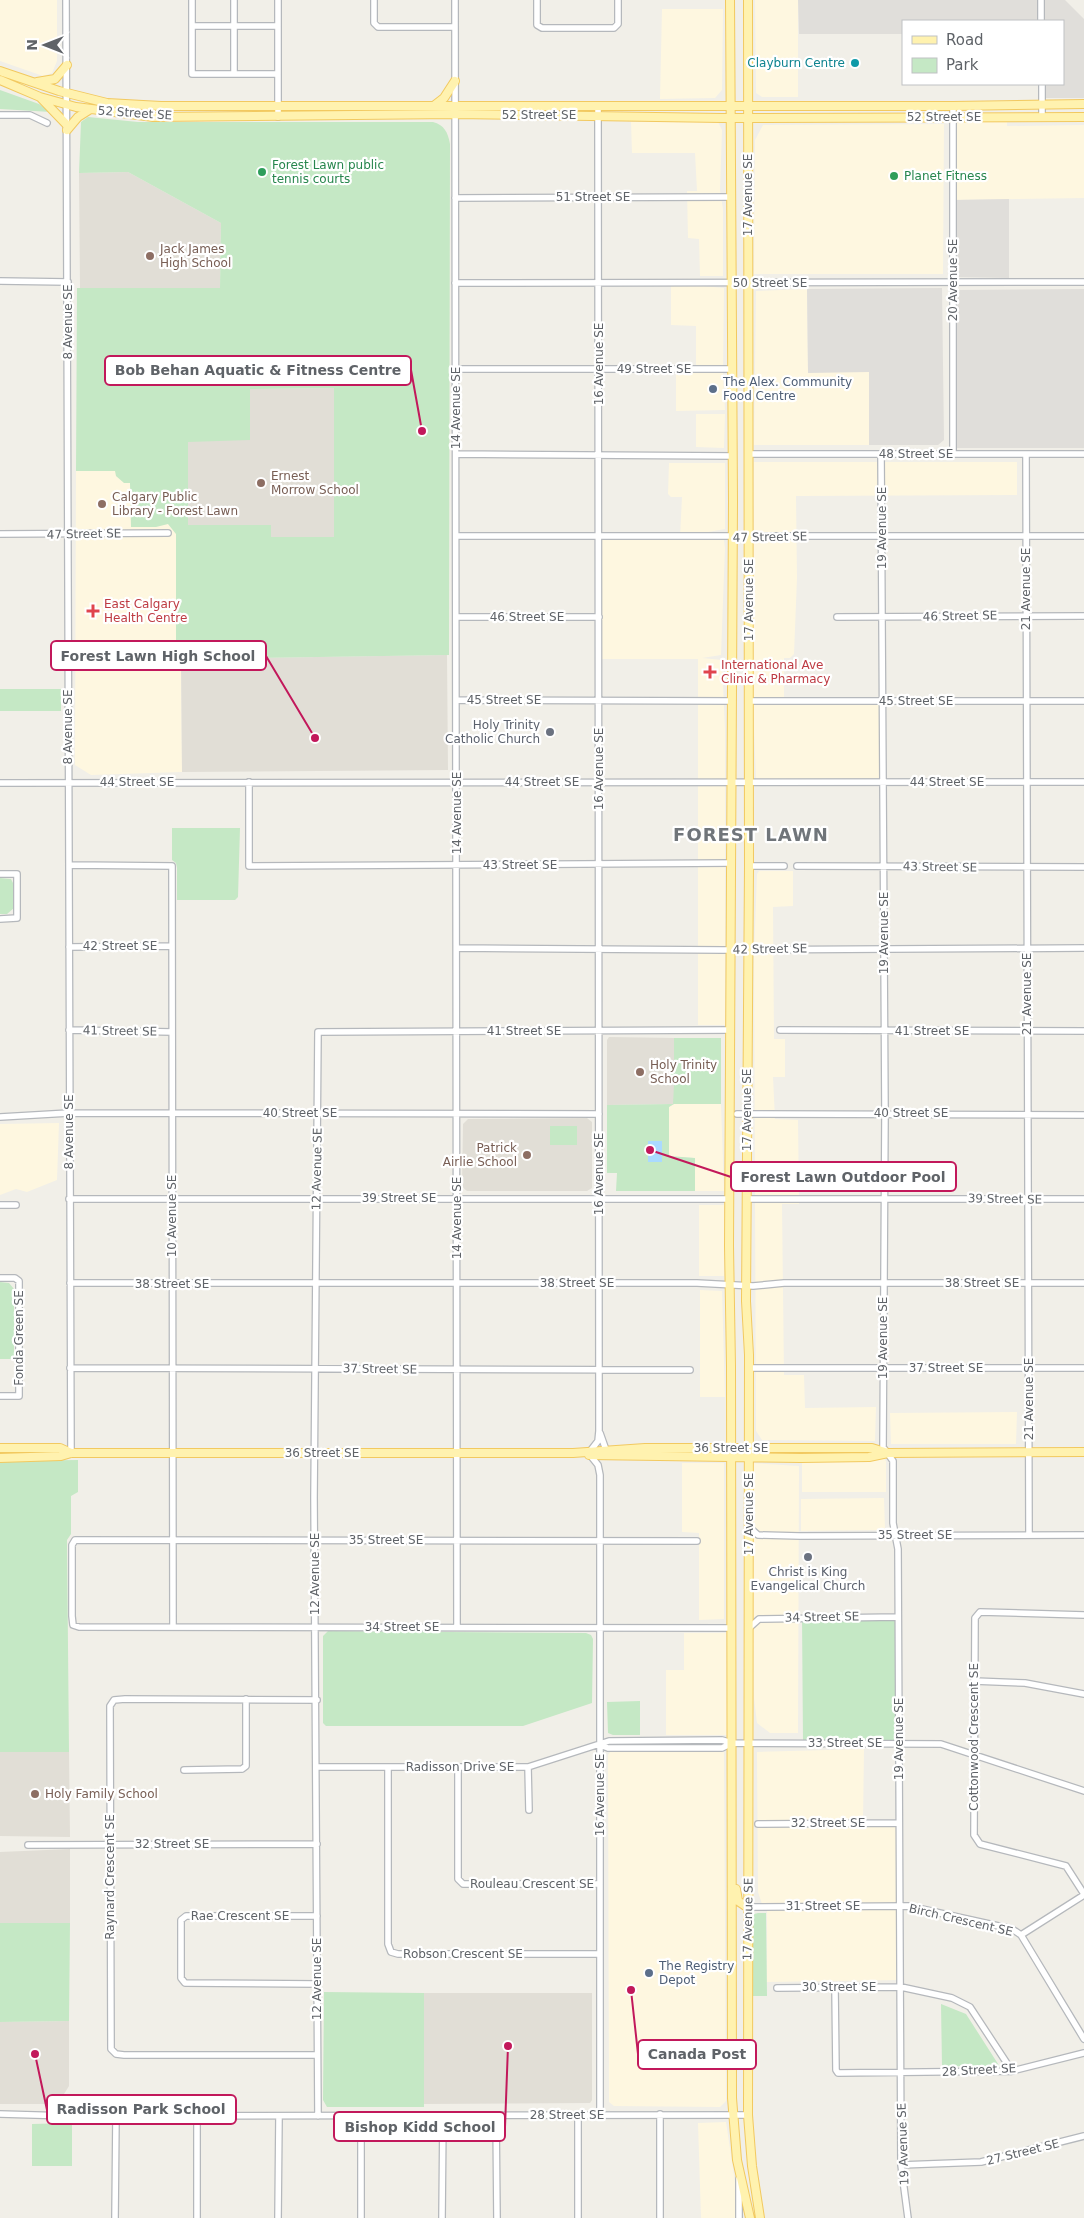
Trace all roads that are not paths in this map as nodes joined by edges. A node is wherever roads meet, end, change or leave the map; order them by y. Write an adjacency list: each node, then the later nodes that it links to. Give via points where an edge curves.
1 (66, 0): 17 (street, 8 Avenue SE)
2 (192, 0): 13 (street)
3 (234, 0): 14 (street)
4 (278, 0): 15 (street)
5 (374, 0): 16 (street, via 374,23 378,27)
6 (455, 0): 16 (street, 14 Avenue SE)
7 (537, 0): 8 (street, via 537,25 542,28 614,28 618,24)
8 (618, 0)
9 (730, 0): 34 (main road, 17 Avenue SE)
10 (748, 0): 35 (main road, 17 Avenue SE)
11 (1041, 0): 12 (street)
12 (1041, 20)
13 (192, 26): 14 (street); 19 (street, via 192,74)
14 (234, 26): 15 (street); 19 (street)
15 (278, 26): 20 (street)
16 (455, 27): 22 (street, 14 Avenue SE)
17 (67, 65): 23 (main road, via 56,79); 25 (street, 8 Avenue SE)
18 (0, 71): 23 (main road, 52 Street SE)
19 (234, 74): 20 (street)
20 (278, 74): 31 (street)
21 (0, 80): 26 (main road, 52 Street SE)
22 (455, 81): 30 (main road); 32 (street, 14 Avenue SE)
23 (32, 83): 25 (main road, 52 Street SE)
24 (1042, 85): 28 (street)
25 (67, 93): 27 (street, 8 Avenue SE); 31 (main road, 52 Street SE, via 127,105)
26 (40, 96): 27 (main road, 52 Street SE); 48 (main road, via 57,112)
27 (67, 104): 37 (main road, 52 Street SE); 48 (street, 8 Avenue SE)
28 (1042, 104): 29 (main road, 52 Street SE); 36 (main road, 52 Street SE); 43 (street)
29 (1084, 104)
30 (435, 105): 31 (main road, 52 Street SE); 32 (main road, 52 Street SE)
31 (278, 106): 41 (street)
32 (455, 106): 33 (main road, 52 Street SE); 38 (street, 14 Avenue SE)
33 (598, 106): 34 (main road, 52 Street SE); 40 (street, 16 Avenue SE)
34 (730, 106): 35 (main road, 52 Street SE); 45 (main road, 17 Avenue SE)
35 (748, 106): 36 (main road, 52 Street SE); 46 (main road, 17 Avenue SE)
36 (953, 106): 42 (street, 20 Avenue SE)
37 (89, 110): 41 (main road, 52 Street SE, via 153,116); 48 (main road)
38 (455, 114): 40 (main road, 52 Street SE); 41 (main road, 52 Street SE); 51 (street, 14 Avenue SE)
39 (0, 115): 47 (street, via 30,115)
40 (598, 115): 45 (main road, 52 Street SE); 49 (street, 16 Avenue SE)
41 (278, 117)
42 (953, 117): 43 (main road, 52 Street SE); 46 (main road, 52 Street SE); 59 (street, 20 Avenue SE)
43 (1042, 117): 44 (main road, 52 Street SE)
44 (1084, 117)
45 (730, 118): 46 (main road, 52 Street SE); 50 (main road, 17 Avenue SE)
46 (748, 118): 58 (main road, 17 Avenue SE)
47 (47, 123)
48 (67, 128): 53 (street, 8 Avenue SE)
49 (598, 197): 50 (street, 51 Street SE); 51 (street, 51 Street SE); 56 (street, 16 Avenue SE)
50 (730, 197): 57 (main road, 17 Avenue SE)
51 (455, 198): 55 (street, 14 Avenue SE)
52 (0, 281): 53 (street)
53 (68, 282): 73 (street, 8 Avenue SE)
54 (1084, 282): 59 (street, 50 Street SE)
55 (455, 283): 56 (street, 50 Street SE); 60 (street, 14 Avenue SE)
56 (598, 283): 57 (street, 50 Street SE); 61 (street, 16 Avenue SE)
57 (731, 283): 58 (street, 50 Street SE); 62 (main road, 17 Avenue SE)
58 (748, 283): 59 (street, 50 Street SE); 65 (main road, 17 Avenue SE)
59 (953, 283): 67 (street, 20 Avenue SE)
60 (456, 369): 61 (street, 49 Street SE); 63 (street, 14 Avenue SE)
61 (598, 369): 62 (street, 49 Street SE); 64 (street, 16 Avenue SE)
62 (733, 370): 70 (main road, 17 Avenue SE)
63 (456, 454): 64 (street); 74 (street, 14 Avenue SE)
64 (599, 454): 70 (street); 75 (street, 16 Avenue SE)
65 (748, 454): 66 (street, 48 Street SE); 78 (main road, 17 Avenue SE)
66 (881, 454): 67 (street, 48 Street SE); 79 (street, 19 Avenue SE)
67 (953, 454): 68 (street, 48 Street SE)
68 (1026, 454): 69 (street, 48 Street SE); 80 (street, 21 Avenue SE)
69 (1084, 454)
70 (733, 456): 77 (main road, 17 Avenue SE)
71 (168, 533): 73 (street, 47 Street SE)
72 (0, 534): 73 (street, 47 Street SE)
73 (68, 534): 102 (street, 8 Avenue SE)
74 (456, 536): 75 (street, 47 Street SE); 83 (street, 14 Avenue SE)
75 (599, 536): 77 (street, 47 Street SE); 84 (street, 16 Avenue SE)
76 (1084, 536): 80 (street, 47 Street SE)
77 (733, 537): 78 (street, 47 Street SE); 89 (main road, 17 Avenue SE)
78 (749, 537): 79 (street, 47 Street SE); 90 (main road, 17 Avenue SE)
79 (882, 537): 80 (street, 47 Street SE); 86 (street, 19 Avenue SE)
80 (1026, 537): 81 (street, 21 Avenue SE)
81 (1026, 615): 82 (street, 46 Street SE); 86 (street, 46 Street SE); 92 (street, 21 Avenue SE)
82 (1084, 616)
83 (456, 617): 84 (street, 46 Street SE); 87 (street, 14 Avenue SE)
84 (599, 617): 88 (street, 16 Avenue SE)
85 (837, 617): 86 (street, 46 Street SE)
86 (882, 617): 91 (street, 19 Avenue SE)
87 (456, 700): 88 (street, 45 Street SE); 95 (street, 14 Avenue SE)
88 (599, 701): 89 (street, 45 Street SE); 96 (street, 16 Avenue SE)
89 (731, 701): 97 (main road, 17 Avenue SE)
90 (749, 701): 91 (street, 45 Street SE); 103 (main road, 17 Avenue SE)
91 (883, 701): 92 (street, 45 Street SE); 98 (street, 19 Avenue SE)
92 (1027, 701): 93 (street, 45 Street SE); 99 (street, 21 Avenue SE)
93 (1084, 701)
94 (249, 782): 95 (street, 44 Street SE); 102 (street, 44 Street SE); 106 (street, 43 Street SE, via 249,866)
95 (456, 782): 96 (street, 44 Street SE); 106 (street, 14 Avenue SE)
96 (599, 782): 97 (street, 44 Street SE); 107 (street, 16 Avenue SE)
97 (731, 782): 103 (street, 44 Street SE); 104 (main road, 17 Avenue SE)
98 (883, 782): 99 (street, 44 Street SE); 103 (street, 44 Street SE); 111 (street, 19 Avenue SE)
99 (1027, 782): 100 (street, 44 Street SE); 112 (street, 21 Avenue SE)
100 (1084, 782)
101 (0, 783): 102 (street, 44 Street SE)
102 (68, 783): 105 (street, 8 Avenue SE)
103 (749, 783): 108 (main road, 17 Avenue SE)
104 (731, 863): 107 (street, 43 Street SE); 124 (main road, 17 Avenue SE)
105 (69, 865): 116 (street, 10 Avenue SE, via 172,866); 117 (street, 8 Avenue SE)
106 (457, 865): 107 (street, 43 Street SE); 118 (street, 14 Avenue SE)
107 (599, 865): 119 (street, 16 Avenue SE)
108 (749, 866): 109 (street); 120 (main road, 17 Avenue SE)
109 (784, 866)
110 (797, 866): 111 (street, 43 Street SE)
111 (884, 866): 112 (street, 43 Street SE); 123 (street, 19 Avenue SE)
112 (1027, 868): 113 (street, 43 Street SE); 121 (street, 21 Avenue SE)
113 (1084, 868)
114 (0, 874): 115 (street, via 17,874 17,918)
115 (0, 918)
116 (172, 946): 117 (street, 42 Street SE); 133 (street, 10 Avenue SE)
117 (69, 947): 125 (street, 8 Avenue SE)
118 (457, 948): 119 (street, 42 Street SE); 129 (street, 14 Avenue SE)
119 (599, 948): 124 (street, 42 Street SE); 130 (street, 16 Avenue SE)
120 (747, 948): 123 (street, 42 Street SE); 124 (street, 42 Street SE); 142 (main road, 17 Avenue SE)
121 (1028, 948): 122 (street, 42 Street SE); 123 (street, 42 Street SE); 131 (street, 21 Avenue SE)
122 (1084, 948)
123 (884, 949): 128 (street, 19 Avenue SE)
124 (731, 950): 126 (main road, 17 Avenue SE)
125 (69, 1030): 133 (street, 41 Street SE); 135 (street, 8 Avenue SE)
126 (729, 1030): 130 (street, 41 Street SE); 152 (main road, 17 Avenue SE)
127 (780, 1030): 128 (street, 41 Street SE)
128 (884, 1030): 131 (street, 41 Street SE); 138 (street, 19 Avenue SE)
129 (457, 1031): 130 (street, 41 Street SE); 134 (street, 41 Street SE); 137 (street, 14 Avenue SE)
130 (599, 1031): 140 (street, 16 Avenue SE)
131 (1027, 1031): 132 (street, 41 Street SE); 143 (street, 21 Avenue SE)
132 (1084, 1031)
133 (172, 1032): 136 (street, 10 Avenue SE)
134 (318, 1032): 139 (street, 12 Avenue SE)
135 (69, 1113): 136 (street, 40 Street SE); 145 (street, 40 Street SE); 151 (street, 8 Avenue SE)
136 (172, 1113): 139 (street, 40 Street SE); 146 (street, 10 Avenue SE)
137 (457, 1113): 139 (street, 40 Street SE); 140 (street, 40 Street SE); 149 (street, 14 Avenue SE)
138 (885, 1113): 142 (street, 40 Street SE); 143 (street, 40 Street SE); 147 (street, 19 Avenue SE)
139 (318, 1114): 148 (street, 12 Avenue SE)
140 (599, 1114): 150 (street, 16 Avenue SE)
141 (738, 1114): 142 (street, 40 Street SE)
142 (747, 1114): 153 (main road, 17 Avenue SE)
143 (1028, 1114): 144 (street, 40 Street SE); 154 (street, 21 Avenue SE)
144 (1084, 1114)
145 (0, 1117)
146 (172, 1197): 148 (street, 39 Street SE); 151 (street, 39 Street SE); 166 (street, 10 Avenue SE)
147 (884, 1197): 153 (street, 39 Street SE); 154 (street, 39 Street SE); 163 (street, 19 Avenue SE)
148 (316, 1198): 149 (street, 39 Street SE); 160 (street, 12 Avenue SE)
149 (457, 1198): 150 (street, 39 Street SE); 161 (street, 14 Avenue SE)
150 (599, 1198): 152 (street, 39 Street SE); 162 (street, 16 Avenue SE)
151 (70, 1199): 159 (street, 8 Avenue SE)
152 (729, 1199): 167 (main road, 17 Avenue SE)
153 (747, 1199): 168 (main road, 17 Avenue SE)
154 (1028, 1199): 155 (street, 39 Street SE); 164 (street, 21 Avenue SE)
155 (1084, 1199)
156 (0, 1205): 157 (street)
157 (16, 1205)
158 (0, 1278): 179 (street, Fonda Green SE, via 15,1278 19,1282 19,1396)
159 (70, 1283): 166 (street, 38 Street SE); 169 (street, 8 Avenue SE)
160 (316, 1283): 161 (street, 38 Street SE); 166 (street, 38 Street SE); 171 (street, 12 Avenue SE)
161 (457, 1283): 162 (street, 38 Street SE); 176 (street, 14 Avenue SE)
162 (599, 1283): 167 (street, 38 Street SE); 177 (street, 16 Avenue SE)
163 (884, 1283): 164 (street, 38 Street SE); 168 (street, 38 Street SE); 173 (street, 19 Avenue SE)
164 (1028, 1283): 165 (street, 38 Street SE); 174 (street, 21 Avenue SE)
165 (1084, 1283)
166 (173, 1284): 170 (street, 10 Avenue SE)
167 (730, 1284): 168 (street, 38 Street SE); 182 (main road, 17 Avenue SE)
168 (746, 1285): 172 (main road, 17 Avenue SE)
169 (70, 1368): 170 (street, 37 Street SE); 186 (street, 8 Avenue SE)
170 (173, 1368): 171 (street, 37 Street SE); 187 (street, 10 Avenue SE)
171 (315, 1368): 176 (street, 37 Street SE); 188 (street, 12 Avenue SE)
172 (749, 1368): 173 (street, 37 Street SE); 183 (main road, 17 Avenue SE)
173 (883, 1368): 174 (street, 37 Street SE); 192 (street, 19 Avenue SE, via 883,1446)
174 (1029, 1368): 175 (street, 37 Street SE); 184 (street, 21 Avenue SE)
175 (1084, 1368)
176 (457, 1370): 177 (street, 37 Street SE); 189 (street, 14 Avenue SE)
177 (599, 1370): 178 (street, 37 Street SE); 180 (street, 16 Avenue SE)
178 (690, 1370)
179 (0, 1396)
180 (599, 1431): 190 (street, 16 Avenue SE); 191 (street, 16 Avenue SE)
181 (0, 1448): 186 (main road, 36 Street SE, via 60,1448)
182 (731, 1448): 183 (main road, 36 Street SE); 191 (main road, 36 Street SE); 194 (main road, 17 Avenue SE)
183 (748, 1448): 192 (main road, 36 Street SE, via 872,1448); 195 (main road, 17 Avenue SE)
184 (1029, 1452): 185 (main road, 36 Street SE); 192 (main road, 36 Street SE); 198 (street, 21 Avenue SE)
185 (1084, 1452)
186 (71, 1453): 187 (main road, 36 Street SE); 193 (main road, 36 Street SE)
187 (173, 1453): 188 (main road, 36 Street SE); 201 (street, 10 Avenue SE)
188 (315, 1453): 189 (main road, 36 Street SE); 202 (street, 12 Avenue SE)
189 (457, 1453): 190 (main road, 36 Street SE); 203 (street, 14 Avenue SE)
190 (591, 1453): 191 (main road, 36 Street SE); 196 (street, 16 Avenue SE)
191 (606, 1453): 194 (main road, 36 Street SE); 196 (street, 16 Avenue SE)
192 (888, 1453): 195 (main road, 36 Street SE, via 869,1457); 199 (street, 19 Avenue SE, via 894,1461 893,1523)
193 (0, 1458)
194 (731, 1458): 195 (main road, 36 Street SE); 213 (main road, 17 Avenue SE)
195 (748, 1458): 197 (main road, 17 Avenue SE)
196 (600, 1475): 204 (street, 16 Avenue SE)
197 (748, 1528): 199 (street, 35 Street SE, via 758,1535); 214 (main road, 17 Avenue SE)
198 (1029, 1534): 199 (street, 35 Street SE); 200 (street, 35 Street SE)
199 (896, 1535): 207 (street, 19 Avenue SE)
200 (1084, 1535)
201 (173, 1540): 202 (street, 35 Street SE); 208 (street, 35 Street SE, via 75,1540 72,1546); 209 (street, 10 Avenue SE)
202 (315, 1540): 203 (street, 35 Street SE); 210 (street, 12 Avenue SE)
203 (457, 1540): 204 (street, 35 Street SE); 211 (street, 14 Avenue SE)
204 (599, 1540): 205 (street, 35 Street SE); 212 (street, 16 Avenue SE)
205 (697, 1541)
206 (1084, 1614): 215 (street, Cottonwood Crescent SE, via 980,1612 975,1618)
207 (898, 1616): 214 (street, 34 Street SE, via 759,1619); 221 (street, 19 Avenue SE)
208 (73, 1625): 209 (street, 34 Street SE)
209 (173, 1626): 210 (street, 34 Street SE)
210 (315, 1626): 211 (street, 34 Street SE); 218 (street, 12 Avenue SE)
211 (457, 1627): 212 (street, 34 Street SE)
212 (600, 1627): 213 (street, 34 Street SE); 222 (street, 16 Avenue SE)
213 (732, 1628): 219 (main road, 17 Avenue SE)
214 (749, 1628): 220 (main road, 17 Avenue SE)
215 (974, 1681): 216 (street, via 1025,1683); 223 (street, Cottonwood Crescent SE)
216 (1084, 1694)
217 (246, 1699): 218 (street, Raynard Crescent SE); 228 (street, via 246,1766 242,1769); 233 (street, Raynard Crescent SE, via 114,1700 110,1706)
218 (317, 1700): 224 (street, 12 Avenue SE)
219 (732, 1743): 220 (street, Radisson Drive SE); 222 (street, Radisson Drive SE, via 722,1740 643,1739 608,1741); 236 (main road, 17 Avenue SE)
220 (749, 1743): 221 (street, 33 Street SE); 240 (main road, 17 Avenue SE)
221 (899, 1743): 223 (street, 33 Street SE, via 941,1744); 231 (street, 19 Avenue SE)
222 (600, 1745): 227 (street, Radisson Drive SE); 237 (street, 16 Avenue SE)
223 (974, 1754): 229 (street, 33 Street SE); 238 (street, Cottonwood Crescent SE, via 974,1835 980,1844 1066,1866)
224 (317, 1767): 225 (street, Radisson Drive SE); 234 (street, 12 Avenue SE)
225 (388, 1767): 226 (street, Radisson Drive SE); 243 (street, Robson Crescent SE, via 388,1944 391,1952)
226 (458, 1767): 227 (street, Radisson Drive SE); 237 (street, Rouleau Crescent SE, via 458,1879 463,1884)
227 (528, 1768): 230 (street)
228 (184, 1770)
229 (1084, 1791)
230 (529, 1810)
231 (898, 1823): 232 (street, 32 Street SE); 239 (street, 19 Avenue SE)
232 (758, 1824)
233 (110, 1844): 234 (street, 32 Street SE); 235 (street, 32 Street SE); 250 (street, Raynard Crescent SE, via 111,2049 116,2054)
234 (316, 1844): 241 (street, 12 Avenue SE)
235 (28, 1845)
236 (732, 1856): 240 (main road, via 736,1864 736,1896 741,1905); 258 (main road, 17 Avenue SE)
237 (600, 1884): 243 (street, 16 Avenue SE)
238 (1084, 1894): 242 (street)
239 (900, 1906): 240 (street, 31 Street SE); 242 (street, Birch Crescent SE, via 1012,1929); 245 (street, 19 Avenue SE)
240 (747, 1907): 265 (main road, 17 Avenue SE)
241 (317, 1916): 244 (street, 12 Avenue SE); 244 (street, Rae Crescent SE, via 186,1916 181,1920 181,1978 185,1983)
242 (1021, 1935): 248 (street, Birch Crescent SE)
243 (600, 1954): 257 (street, 16 Avenue SE)
244 (317, 1984): 250 (street, 12 Avenue SE)
245 (901, 1987): 247 (street, 30 Street SE); 251 (street, 30 Street SE, via 952,1998 970,2007); 252 (street, 19 Avenue SE)
246 (777, 1988): 247 (street, 30 Street SE)
247 (835, 1988): 252 (street, 28 Street SE, via 838,2073)
248 (1084, 2039)
249 (1084, 2053): 251 (street, 28 Street SE)
250 (317, 2055): 262 (street, 12 Avenue SE)
251 (1012, 2071): 252 (street, 28 Street SE)
252 (901, 2073): 267 (street, 19 Avenue SE)
253 (0, 2114): 259 (street, 28 Street SE)
254 (660, 2114): 257 (street, 28 Street SE); 258 (street, 28 Street SE); 276 (street)
255 (496, 2115): 256 (street, 28 Street SE); 264 (street, 28 Street SE); 274 (street)
256 (578, 2115): 257 (street, 28 Street SE); 275 (street)
257 (600, 2115)
258 (733, 2115): 265 (street, 28 Street SE); 268 (main road, 17 Avenue SE)
259 (116, 2116): 260 (street, 28 Street SE); 269 (street)
260 (197, 2116): 261 (street, 28 Street SE); 270 (street)
261 (279, 2116): 262 (street, 28 Street SE); 271 (street)
262 (318, 2116): 263 (street, 28 Street SE)
263 (361, 2116): 264 (street, 28 Street SE); 272 (street)
264 (442, 2116): 273 (street)
265 (748, 2116): 279 (main road, 17 Avenue SE)
266 (1084, 2136): 267 (street, 27 Street SE, via 981,2162)
267 (901, 2165): 280 (street, 19 Avenue SE)
268 (739, 2174): 277 (street, 17 Avenue SE); 278 (main road, 17 Avenue SE)
269 (115, 2218)
270 (197, 2218)
271 (278, 2218)
272 (361, 2218)
273 (442, 2218)
274 (497, 2218)
275 (578, 2218)
276 (660, 2218)
277 (739, 2218)
278 (750, 2218)
279 (760, 2218)
280 (908, 2218)

